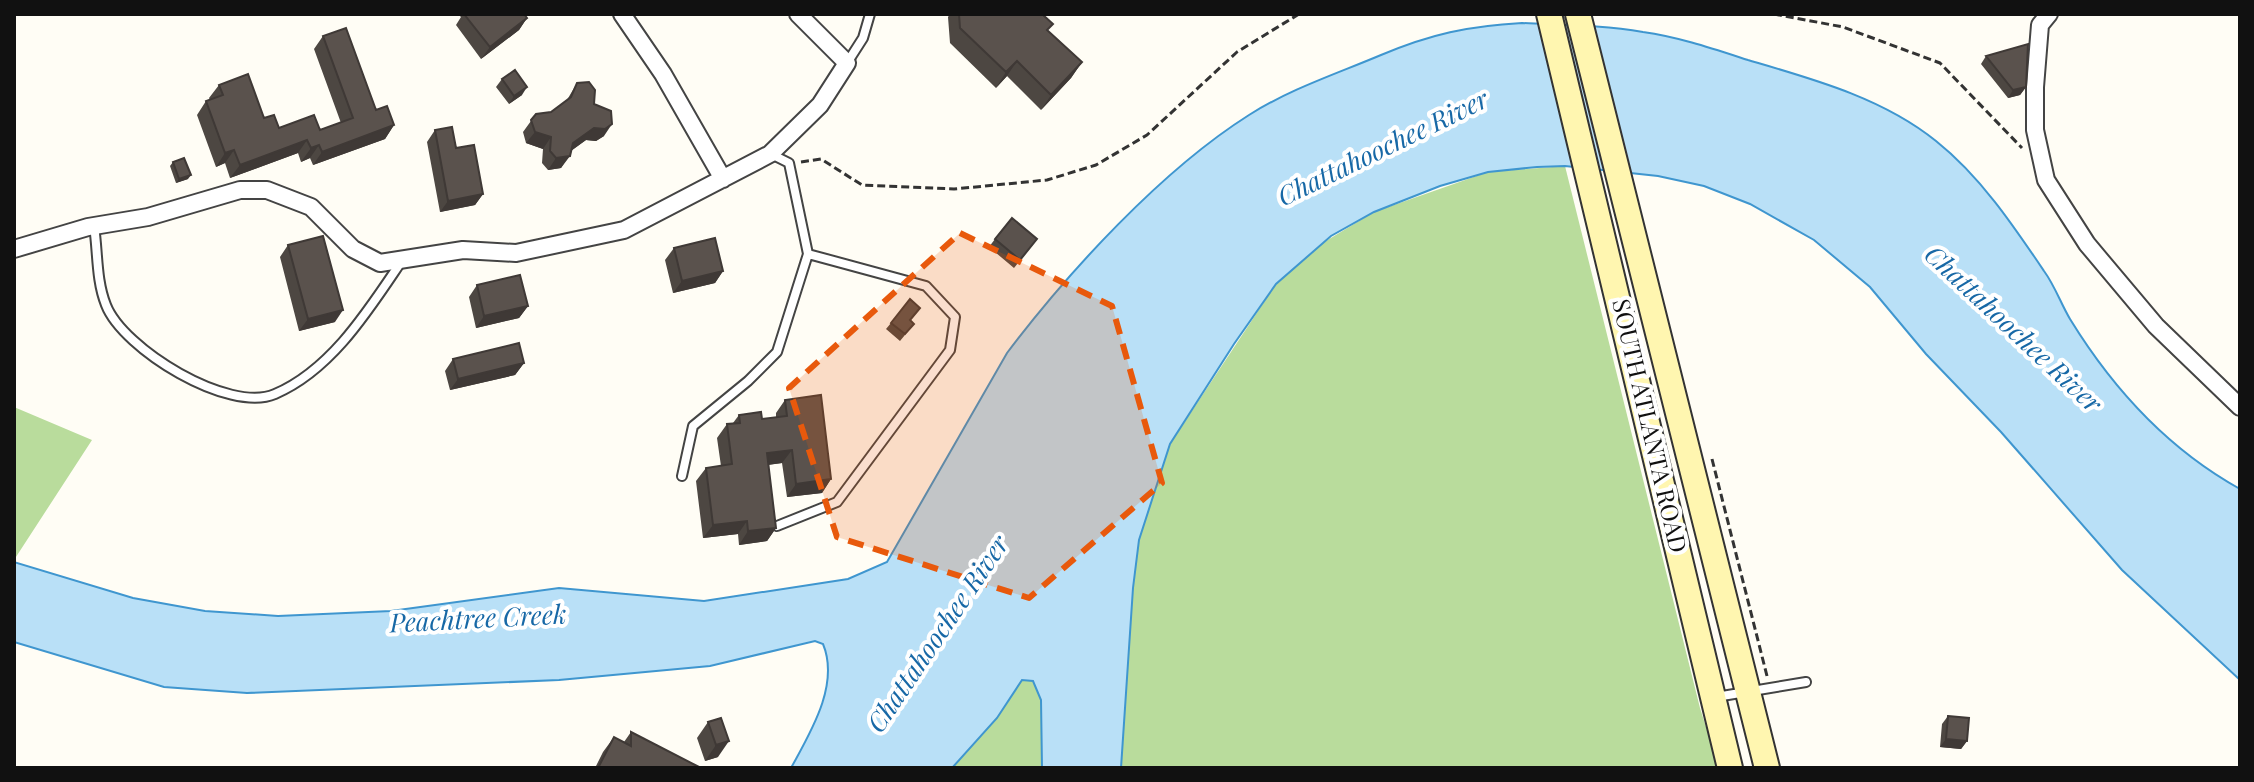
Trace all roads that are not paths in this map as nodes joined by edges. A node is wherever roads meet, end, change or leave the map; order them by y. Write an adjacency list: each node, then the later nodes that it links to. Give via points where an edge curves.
1 (622, 14): 9 (street)
2 (798, 14): 7 (street)
3 (870, 14): 7 (lane)
4 (1549, 14): 19 (main road, SOUTH ATLANTA ROAD)
5 (1578, 14): 18 (main road, SOUTH ATLANTA ROAD)
6 (2049, 14): 14 (street, via 2040,25 2035,87 2035,130 2046,180 2087,244 2156,326)
7 (847, 63): 8 (street, via 820,105)
8 (770, 154): 9 (street); 12 (lane, via 789,163)
9 (723, 179): 13 (street, via 624,230 516,253 463,250)
10 (94, 226): 11 (street); 13 (street, via 148,217 240,190 267,190 311,207 365,257); 13 (lane, via 103,293 123,330 195,381 245,399 288,388 325,360)
11 (14, 249)
12 (808, 254): 15 (lane, via 777,352 693,426); 16 (lane, via 926,286 955,317 950,350 837,502)
13 (401, 262)
14 (2239, 407)
15 (682, 476)
16 (777, 526)
17 (1806, 682): 18 (lane)
18 (1748, 692): 19 (lane); 21 (main road, SOUTH ATLANTA ROAD)
19 (1713, 698): 20 (main road, SOUTH ATLANTA ROAD)
20 (1730, 768)
21 (1767, 768)

